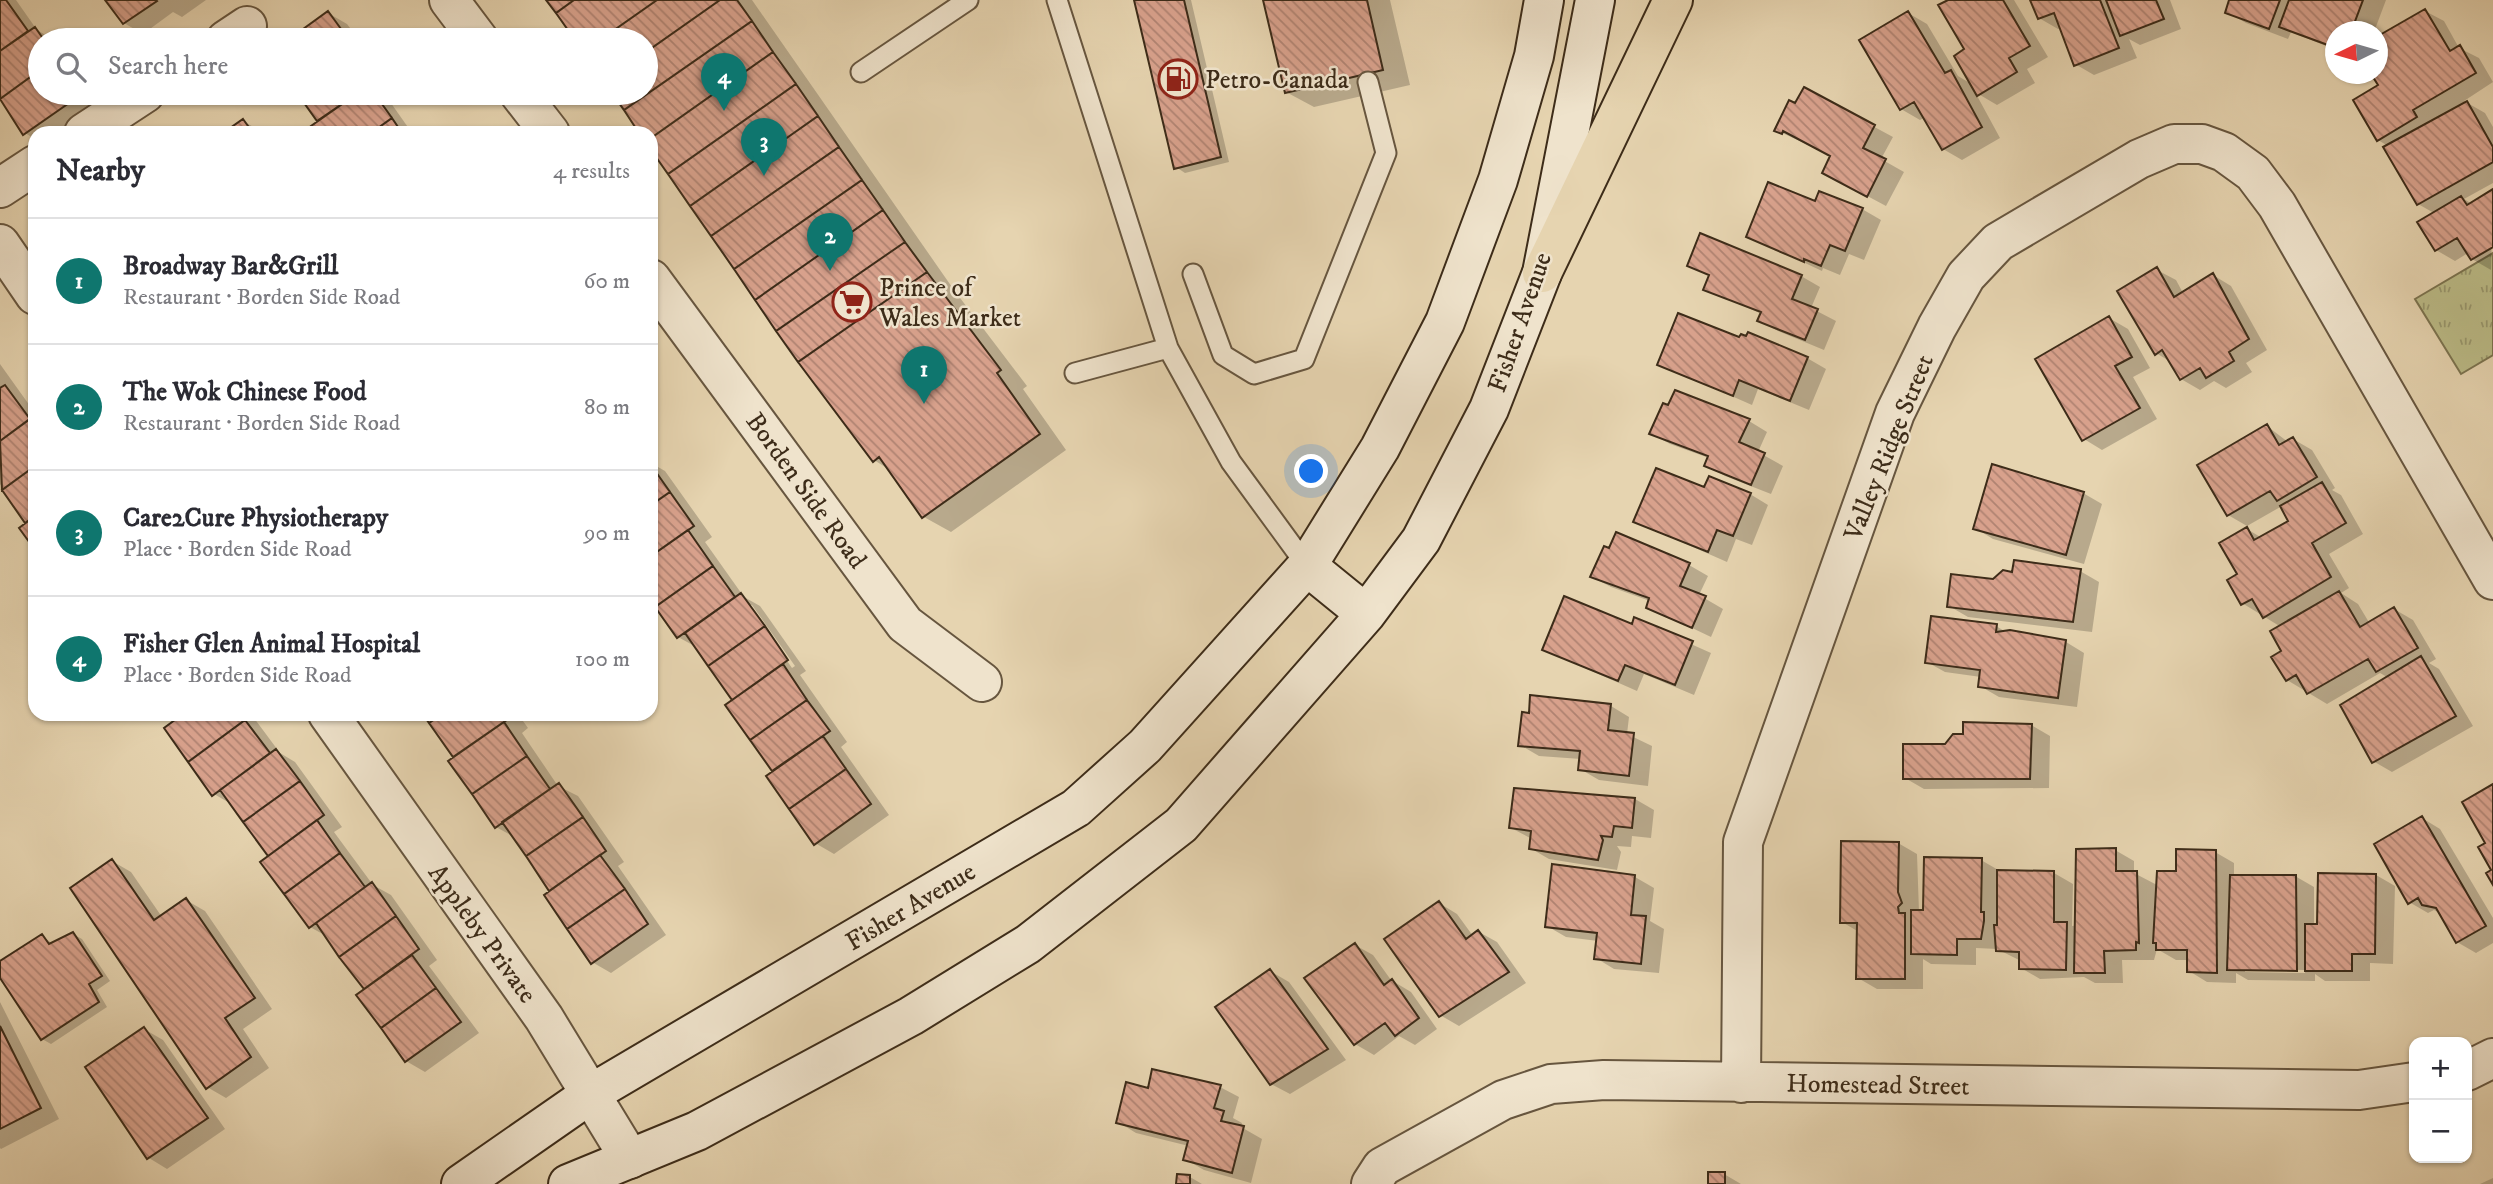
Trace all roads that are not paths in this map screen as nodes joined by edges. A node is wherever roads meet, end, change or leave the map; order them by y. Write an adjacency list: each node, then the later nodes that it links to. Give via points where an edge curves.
1 (449, 0): 7 (street)
2 (968, 0): 8 (lane)
3 (1057, 0): 21 (lane)
4 (1544, 0): 23 (street, Fisher Avenue, via 1534,56 1498,180 1445,322 1380,448)
5 (1595, 0): 17 (street, Fisher Avenue)
6 (1673, 0): 17 (main road)
7 (470, 28)
8 (861, 72)
9 (1368, 82): 18 (lane, via 1386,153 1304,359 1254,374 1223,355)
10 (127, 105): 12 (street)
11 (528, 105): 13 (street)
12 (95, 126)
13 (545, 126)
14 (28, 170): 15 (street)
15 (0, 188)
16 (0, 244): 19 (street)
17 (1542, 273): 25 (street, Fisher Avenue, via 1476,433 1421,540)
18 (1193, 274)
19 (28, 285)
20 (658, 294): 26 (street, Borden Side Road, via 905,624)
21 (1168, 348): 22 (lane); 23 (lane, via 1231,463)
22 (1075, 373)
23 (1307, 566): 25 (street); 32 (street, Fisher Avenue, via 1145,746 1076,808)
24 (2493, 580): 30 (street, Valley Ridge Street, via 2277,205 2253,173 2224,152 2202,144 2174,144 2139,159 1998,242 1966,276 1895,413 1743,842)
25 (1366, 614): 33 (street, Fisher Avenue, via 1181,825 1028,944 899,1022 697,1131)
26 (982, 682)
27 (333, 721): 32 (street, Appleby Private)
28 (2493, 1058): 29 (street)
29 (2472, 1068)
30 (1741, 1083): 31 (street, Homestead Street, via 2359,1090); 36 (street, Homestead Street, via 1604,1080 1551,1084 1503,1100 1382,1167)
31 (2409, 1083)
32 (592, 1093): 33 (street, Appleby Private); 34 (street, Fisher Avenue)
33 (630, 1159): 35 (street, Fisher Avenue)
34 (461, 1184)
35 (568, 1184)
36 (1371, 1184)

